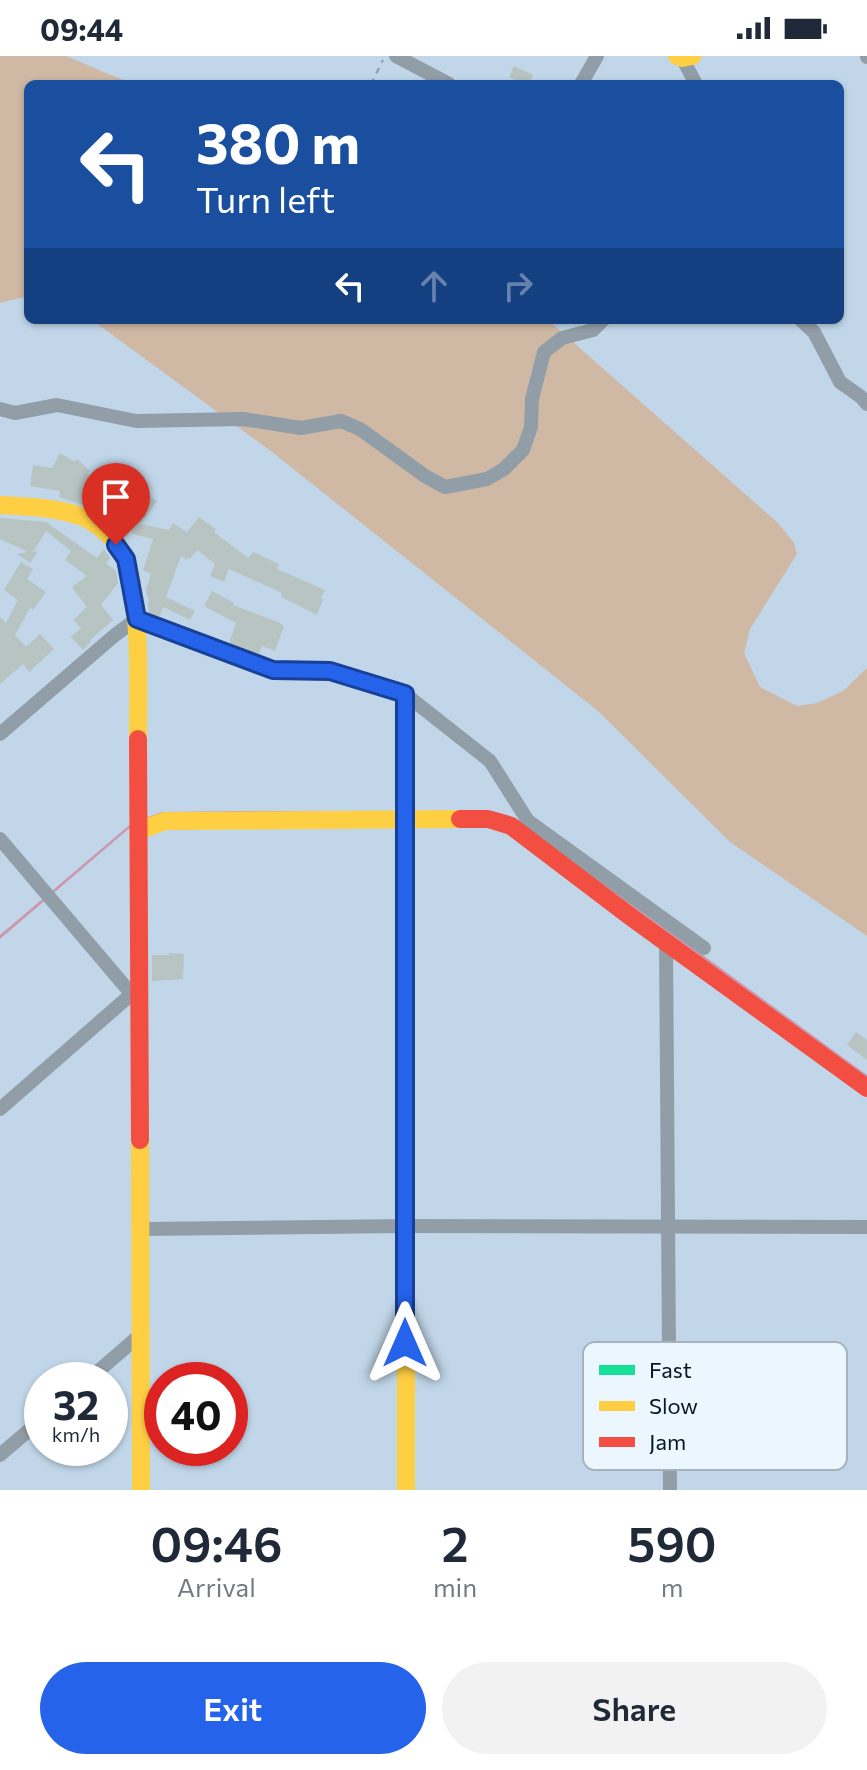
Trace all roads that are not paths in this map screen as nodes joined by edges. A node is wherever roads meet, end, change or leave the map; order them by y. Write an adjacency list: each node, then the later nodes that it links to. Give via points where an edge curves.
1 (396, 56): 4 (street)
2 (597, 56): 5 (street)
3 (683, 57): 6 (street); 7 (street)
4 (441, 80)
5 (583, 80)
6 (686, 80)
7 (694, 80)
8 (599, 324): 11 (street, via 562,338 544,352 523,450 487,479 445,487 341,421 301,428 243,419 136,421 57,405 15,413)
9 (805, 324): 10 (street, via 840,382)
10 (867, 404)
11 (0, 409)
12 (0, 505): 13 (street, via 53,508 106,530 126,559)
13 (137, 619): 14 (street, via 273,670 330,671); 15 (street); 17 (street)
14 (405, 694): 16 (street); 20 (street, via 490,761 528,821)
15 (0, 734)
16 (405, 819): 17 (street, via 165,821); 19 (street, via 488,819 511,826); 24 (street)
17 (140, 830): 21 (street)
18 (0, 839): 21 (street, via 129,991)
19 (666, 942): 22 (street); 25 (street)
20 (704, 948)
21 (139, 994): 23 (street, via 127,998); 27 (street)
22 (867, 1088)
23 (0, 1109)
24 (405, 1226): 25 (street); 27 (street); 35 (street)
25 (668, 1227): 26 (street); 29 (street)
26 (867, 1227)
27 (141, 1229): 28 (street)
28 (140, 1335): 30 (street); 34 (street)
29 (669, 1342)
30 (109, 1362)
31 (24, 1434): 32 (street)
32 (0, 1455)
33 (670, 1470): 36 (street)
34 (141, 1490)
35 (406, 1490)
36 (670, 1490)

